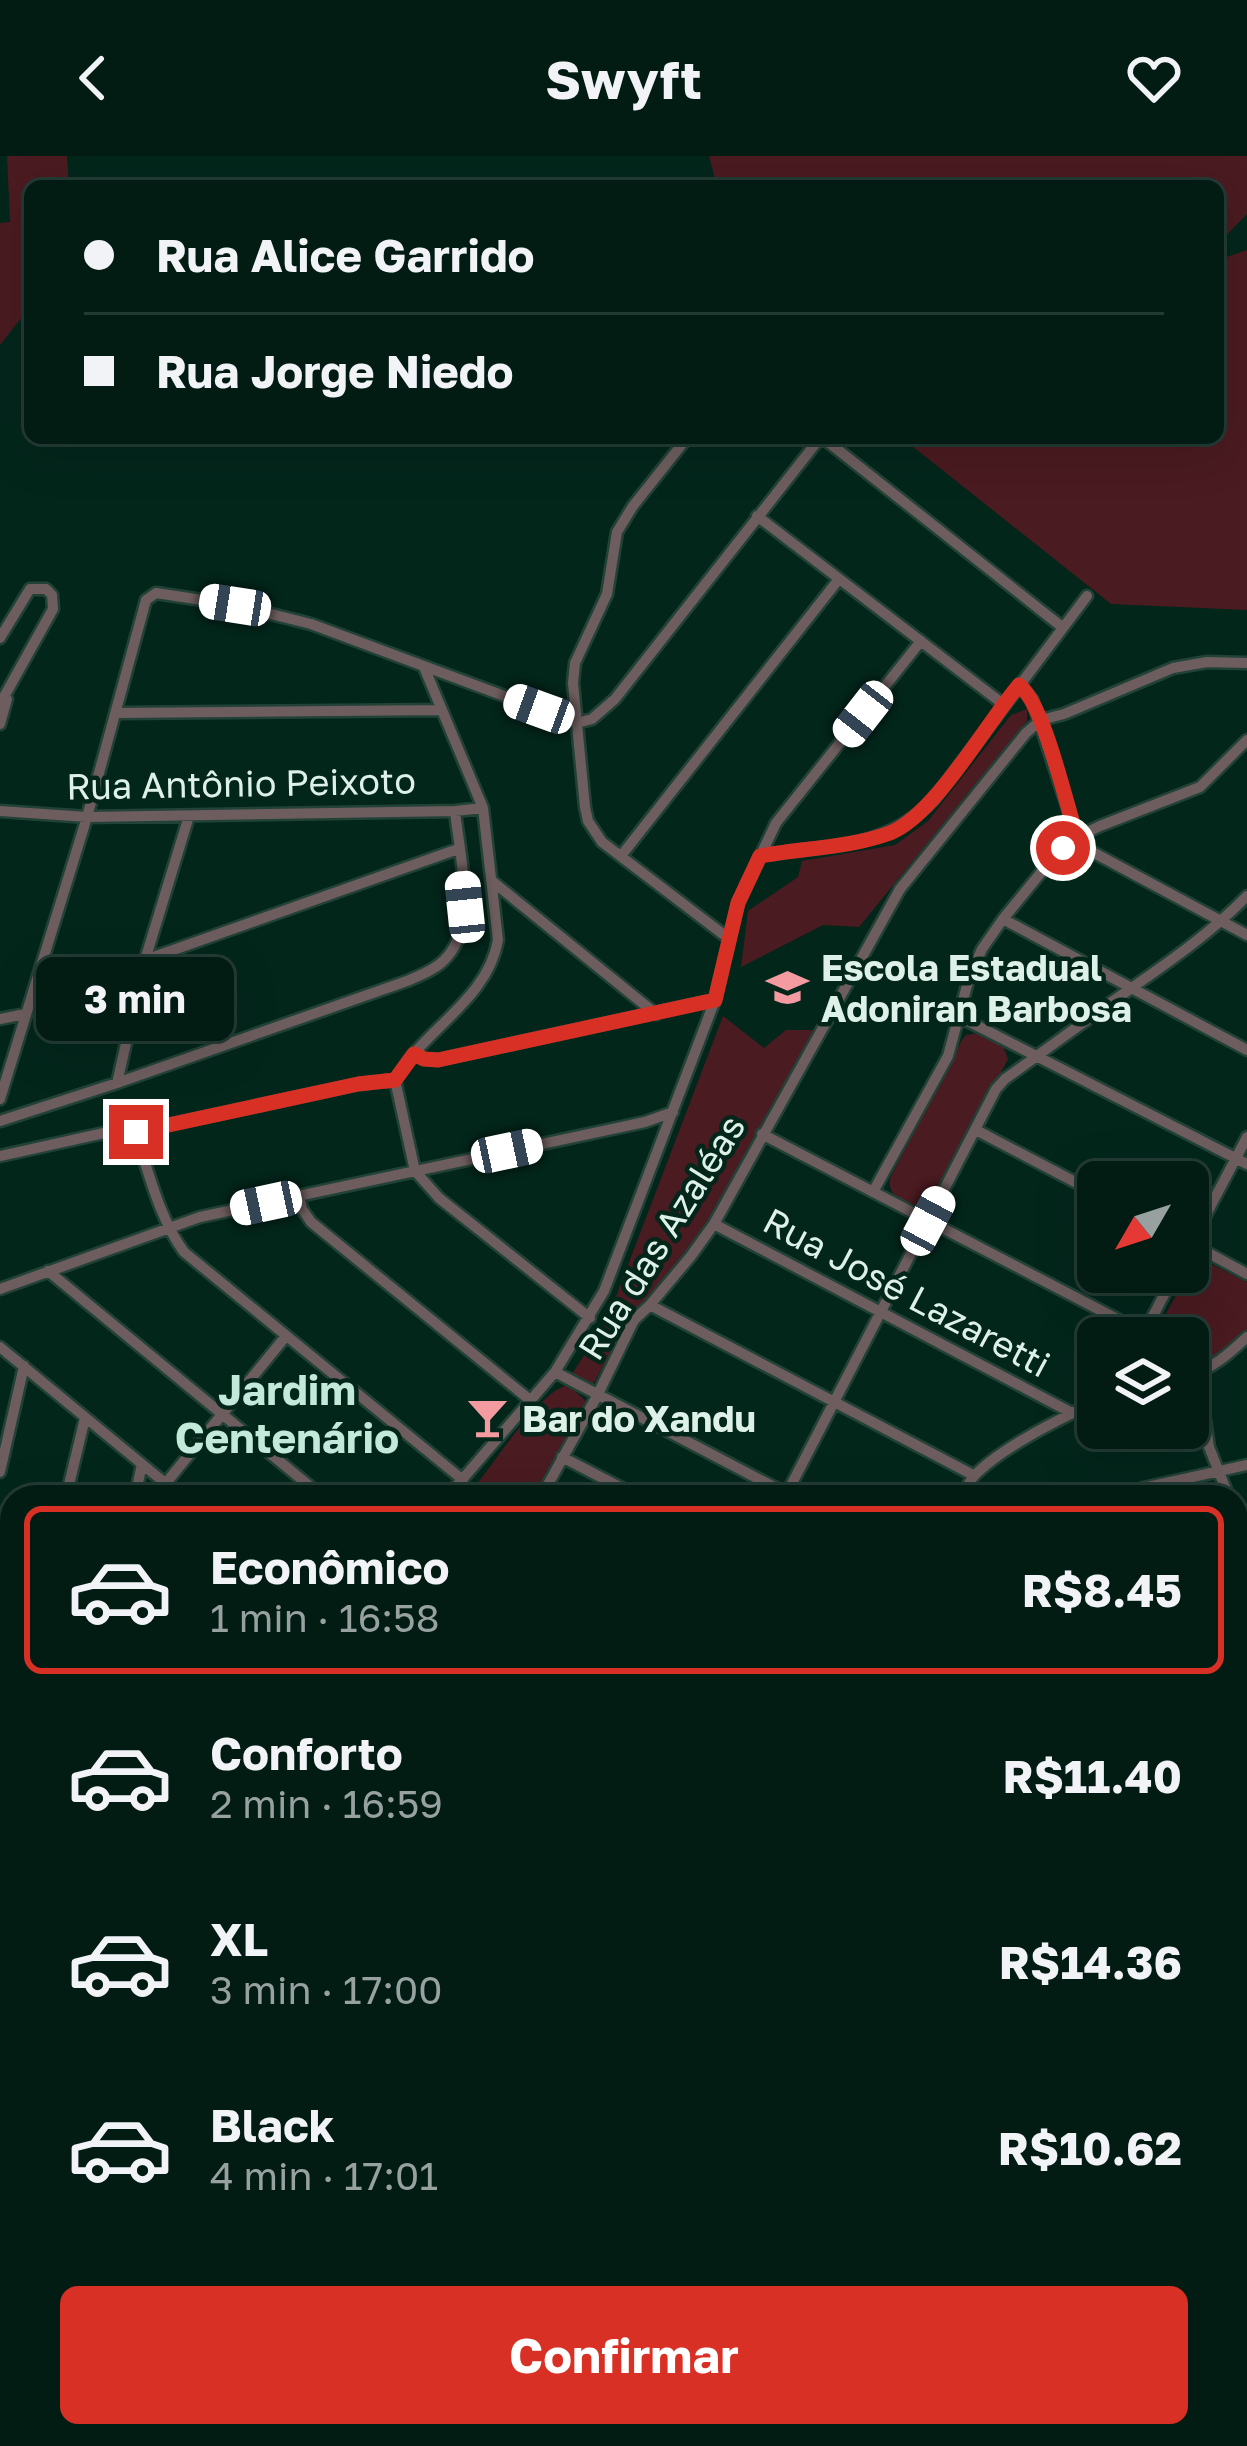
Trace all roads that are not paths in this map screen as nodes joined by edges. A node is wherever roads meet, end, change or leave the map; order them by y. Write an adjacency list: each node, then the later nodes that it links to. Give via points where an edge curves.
1 (681, 444): 19 (street, via 617,532 607,594 575,663)
2 (816, 444): 4 (street)
3 (829, 444): 7 (street)
4 (757, 516): 5 (street); 19 (street, via 615,699)
5 (839, 579): 9 (street); 29 (street)
6 (1087, 596): 7 (street)
7 (1062, 627): 13 (street)
8 (0, 638): 12 (street, via 26,594 37,587 52,595 53,610)
9 (921, 641): 15 (street); 30 (street, via 776,824)
10 (1247, 663): 18 (street, Rua das Azaléas, via 1173,668)
11 (424, 667): 16 (street); 17 (street, via 268,612 156,593 146,599); 19 (street)
12 (12, 682): 14 (street); 20 (street)
13 (1019, 685): 15 (street); 18 (street)
14 (0, 704)
15 (1003, 704): 30 (street, via 934,799 906,824 865,840)
16 (441, 710): 17 (street); 22 (street)
17 (117, 712): 26 (street)
18 (1041, 720): 27 (street); 57 (street, Rua das Azaléas, via 900,890)
19 (577, 722): 29 (street, via 588,821)
20 (0, 724)
21 (1247, 740): 27 (street, via 1200,787)
22 (483, 808): 24 (street, Rua Antônio Peixoto); 31 (street)
23 (0, 811): 26 (street, Rua Antônio Peixoto)
24 (455, 811): 25 (street, Rua Antônio Peixoto); 28 (street)
25 (189, 816): 26 (street, Rua Antônio Peixoto); 37 (street)
26 (87, 817): 41 (street)
27 (1077, 837): 33 (street); 34 (street, via 1092,854)
28 (458, 849): 37 (street); 50 (street, via 462,933 438,966)
29 (621, 856): 36 (street)
30 (760, 856): 36 (street)
31 (492, 881): 42 (street); 47 (street, via 498,940 490,966)
32 (1247, 896): 34 (street)
33 (1003, 919): 38 (street); 43 (street, via 982,949)
34 (1222, 922): 35 (street); 38 (street)
35 (1247, 935)
36 (728, 938): 39 (street)
37 (145, 960): 50 (street)
38 (1130, 989): 46 (street); 48 (street)
39 (715, 1000): 40 (street); 45 (street)
40 (684, 1008): 42 (street); 45 (street)
41 (25, 1014): 44 (street); 51 (street)
42 (656, 1014): 47 (street, via 438,1060)
43 (960, 1016): 48 (street); 64 (street, via 948,1056)
44 (0, 1019)
45 (706, 1024): 52 (street)
46 (1247, 1050)
47 (414, 1054): 49 (street)
48 (1038, 1055): 55 (street, via 996,1089); 61 (street)
49 (395, 1080): 56 (street); 62 (street)
50 (117, 1083): 53 (street)
51 (0, 1099)
52 (673, 1112): 54 (street); 59 (street)
53 (0, 1121)
54 (644, 1122): 59 (street); 62 (street)
55 (976, 1130): 63 (street); 67 (street)
56 (136, 1132): 60 (street); 69 (street)
57 (763, 1134): 64 (street); 68 (street, Rua das Azaléas)
58 (1247, 1138): 61 (street)
59 (662, 1142): 77 (street)
60 (0, 1156)
61 (1242, 1161): 66 (street)
62 (415, 1172): 65 (street); 77 (street)
63 (1077, 1183)
64 (874, 1192): 67 (street)
65 (298, 1196): 69 (street); 85 (street, via 323,1233)
66 (1209, 1213)
67 (928, 1221): 75 (street); 76 (street)
68 (713, 1224): 74 (street, Rua das Azaléas); 75 (street, Rua José Lazaretti)
69 (170, 1228): 71 (street); 78 (street, via 184,1252)
70 (1209, 1255): 72 (street)
71 (48, 1271): 73 (street); 88 (street)
72 (1247, 1274)
73 (0, 1289)
74 (650, 1305): 84 (street, Rua das Azaléas, via 625,1335); 86 (street)
75 (882, 1310): 86 (street); 89 (street, Rua José Lazaretti)
76 (1109, 1317)
77 (590, 1318): 83 (street)
78 (286, 1336): 88 (street); 98 (street)
79 (1247, 1337): 82 (street)
80 (0, 1347): 81 (street)
81 (24, 1366): 90 (street); 95 (street)
82 (1209, 1367)
83 (555, 1372): 84 (street); 85 (street)
84 (597, 1396): 92 (street, Rua das Azaléas); 107 (street)
85 (530, 1400): 98 (street)
86 (834, 1400): 97 (street); 108 (street)
87 (1077, 1411): 89 (street)
88 (223, 1413): 99 (street); 103 (street)
89 (1072, 1413): 97 (street)
90 (85, 1418): 93 (street); 100 (street)
91 (1209, 1447): 96 (street)
92 (562, 1457): 105 (street, Rua das Azaléas); 106 (street)
93 (142, 1464): 99 (street); 101 (street)
94 (1247, 1466): 96 (street)
95 (0, 1472)
96 (1220, 1473): 110 (street); 111 (street)
97 (974, 1475): 109 (street)
98 (463, 1480): 104 (street)
99 (166, 1483): 102 (street)
100 (69, 1485)
101 (138, 1485)
102 (168, 1485)
103 (309, 1485)
104 (458, 1485)
105 (548, 1485)
106 (616, 1485)
107 (768, 1485)
108 (794, 1485)
109 (969, 1485)
110 (1162, 1485)
111 (1224, 1485)

